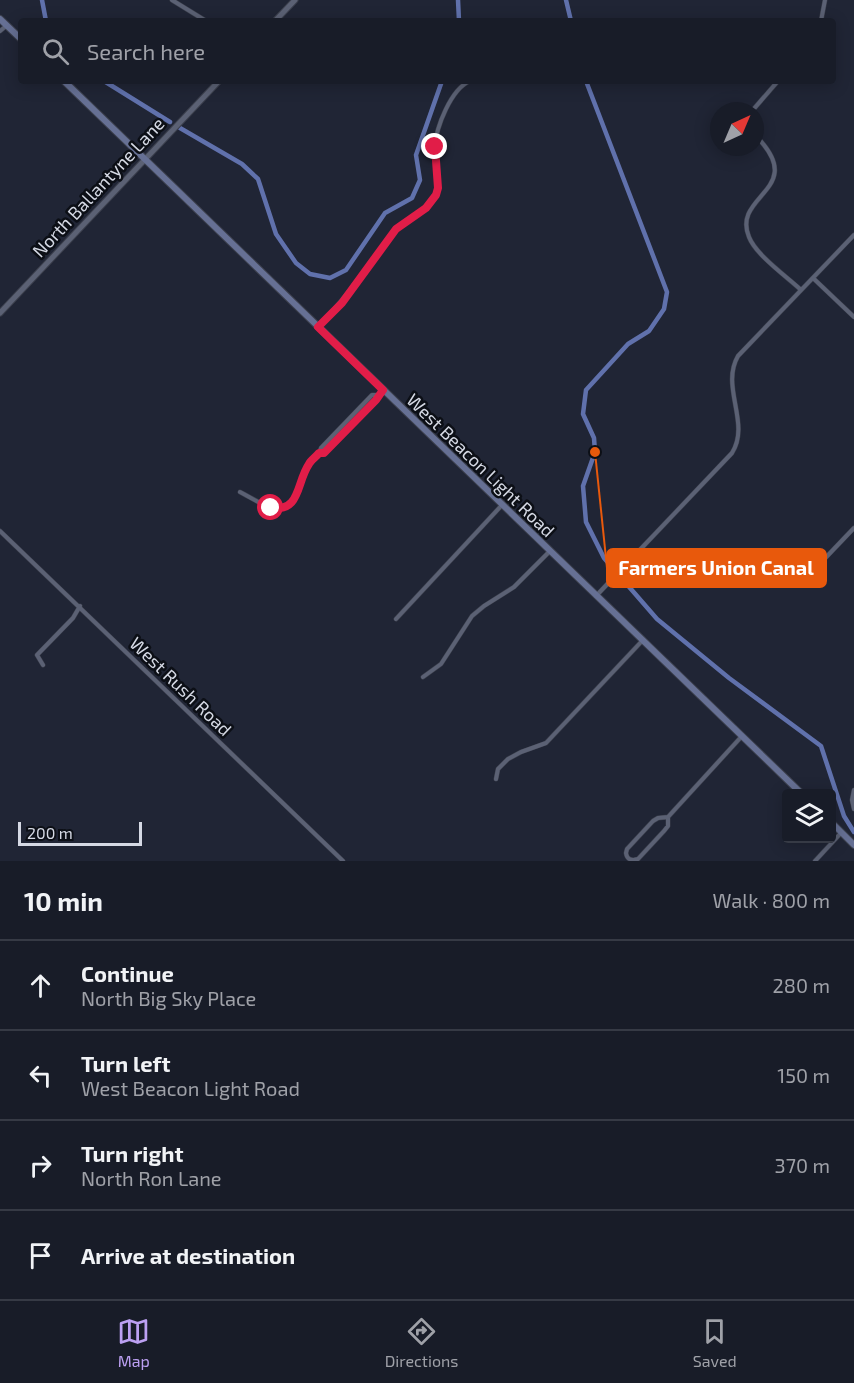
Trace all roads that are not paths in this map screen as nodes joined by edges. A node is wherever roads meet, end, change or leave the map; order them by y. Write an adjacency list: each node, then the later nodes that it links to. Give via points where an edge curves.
1 (172, 0): 4 (street)
2 (295, 0): 5 (street)
3 (825, 0): 6 (street)
4 (201, 18)
5 (278, 18)
6 (821, 18)
7 (0, 19): 8 (main road)
8 (6, 25): 9 (street); 10 (main road)
9 (0, 32)
10 (18, 36)
11 (67, 84): 17 (main road, West Beacon Light Road)
12 (216, 84): 17 (street, North Ballantyne Lane)
13 (465, 84): 23 (street, via 452,96 435,147 436,195 426,208 396,229 342,303)
14 (775, 84): 15 (street)
15 (760, 102)
16 (764, 146): 20 (street, via 772,155 775,171 770,187 748,215 747,234 755,247)
17 (144, 159): 21 (street, North Ballantyne Lane); 23 (main road, West Beacon Light Road)
18 (854, 235): 19 (street)
19 (813, 278): 20 (street); 22 (street)
20 (801, 290): 31 (street, via 734,364 731,375 739,430 736,448)
21 (0, 314)
22 (854, 317)
23 (318, 327): 24 (main road, West Beacon Light Road)
24 (380, 392): 25 (street, via 372,395 321,448 288,506 271,508); 26 (main road, West Beacon Light Road)
25 (240, 492)
26 (502, 505): 29 (main road, West Beacon Light Road); 33 (street)
27 (854, 528): 30 (street, via 812,572)
28 (0, 531): 32 (street, West Rush Road)
29 (550, 551): 31 (main road, West Beacon Light Road); 36 (street, via 514,587 472,616 441,664)
30 (808, 583)
31 (596, 596): 34 (main road, West Beacon Light Road)
32 (80, 606): 35 (street, via 38,655); 46 (street, West Rush Road)
33 (396, 619)
34 (642, 641): 37 (main road, West Beacon Light Road); 38 (street, via 546,743 504,763)
35 (43, 665)
36 (423, 677)
37 (742, 736): 39 (main road, West Beacon Light Road); 42 (street)
38 (495, 779)
39 (797, 789)
40 (854, 790): 41 (street)
41 (854, 809)
42 (668, 817): 42 (street, via 653,821 628,847 629,859 638,859 668,826)
43 (836, 828): 44 (main road)
44 (841, 833): 45 (main road); 47 (street)
45 (854, 845)
46 (343, 861)
47 (815, 861)

